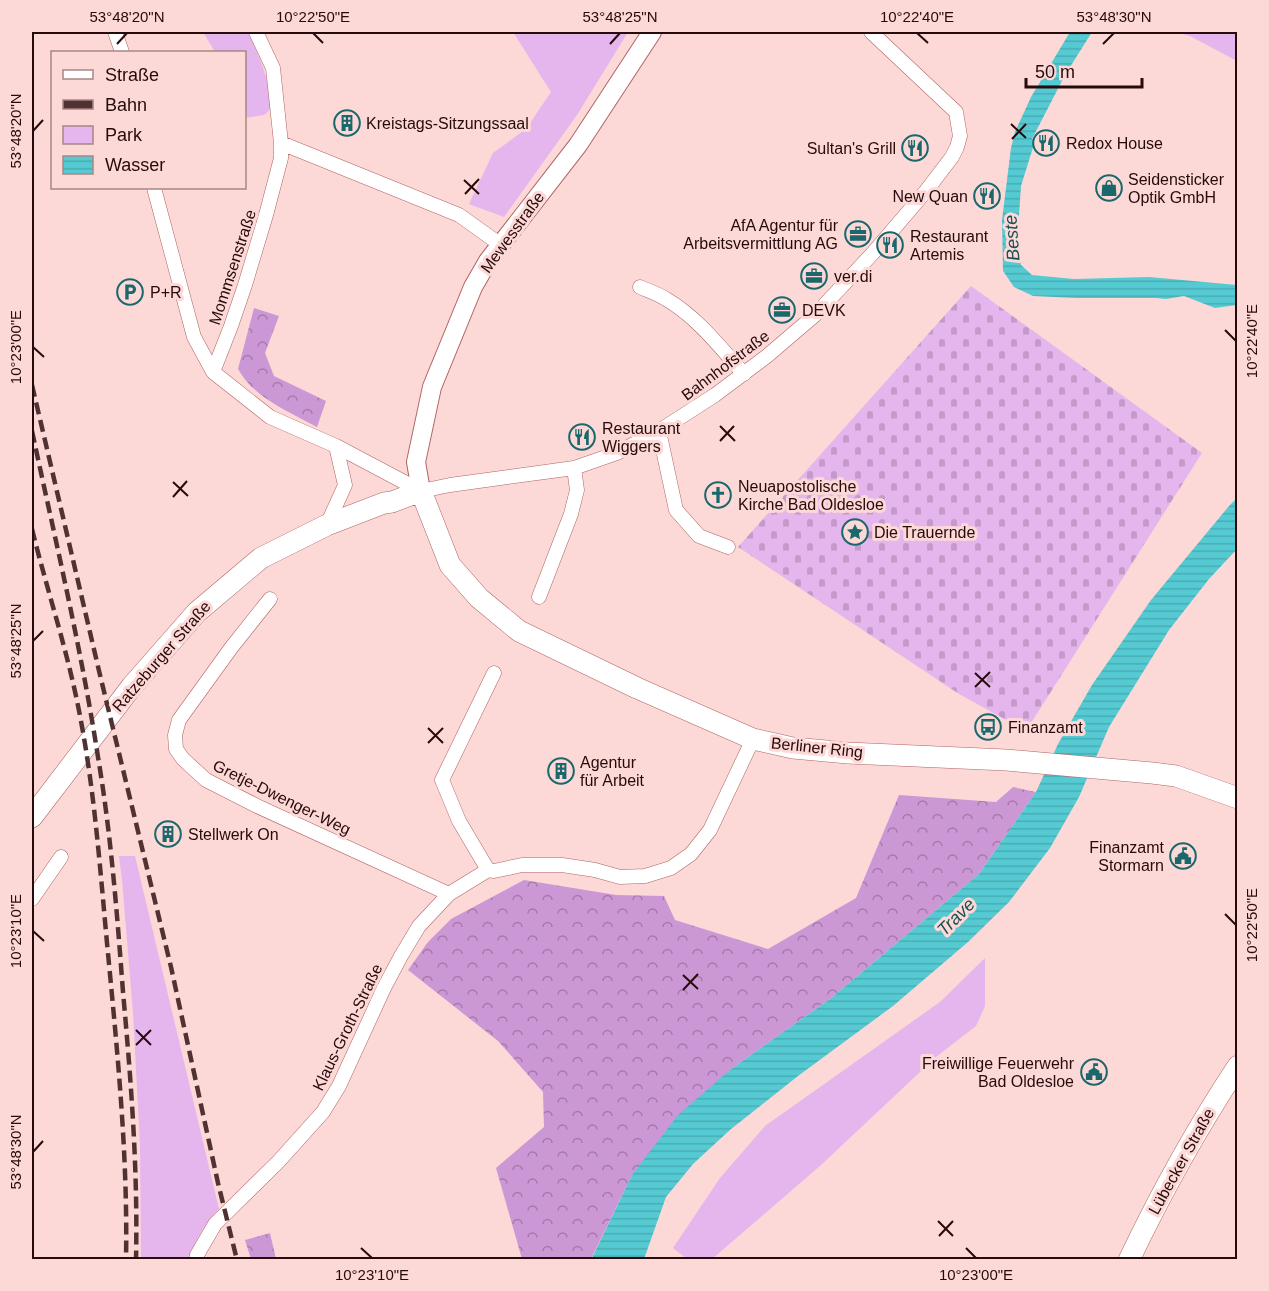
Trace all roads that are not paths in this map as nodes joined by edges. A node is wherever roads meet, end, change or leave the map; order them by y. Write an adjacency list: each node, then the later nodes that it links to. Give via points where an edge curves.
1 (116, 32): 5 (street)
2 (256, 32): 6 (street, Mommsenstraße, via 273,68)
3 (652, 32): 8 (street, Mewesstraße, via 578,145)
4 (871, 32): 11 (street, Bahnhofstraße, via 956,112 960,136 957,147 926,191 815,315)
5 (122, 51)
6 (281, 143): 8 (street, via 459,215); 10 (street, Mommsenstraße, via 281,158 266,215)
7 (154, 189): 10 (street, via 194,337)
8 (501, 244): 15 (street, Mewesstraße, via 473,287 432,387 416,462)
9 (640, 287): 11 (street, via 684,311)
10 (213, 372): 13 (street, via 270,417)
11 (744, 374): 12 (street, Bahnhofstraße)
12 (659, 431): 14 (street, Bahnhofstraße, via 617,453); 17 (street, via 676,510 699,536)
13 (336, 446): 15 (street); 16 (street, via 345,485)
14 (574, 468): 15 (street, Bahnhofstraße); 18 (street, via 577,490 571,514)
15 (421, 491): 16 (main road, Ratzeburger Straße); 21 (main road, Berliner Ring, via 450,565 479,598 519,631)
16 (327, 525): 23 (main road, Ratzeburger Straße, via 261,558 197,612 132,686)
17 (728, 547)
18 (539, 597)
19 (270, 599): 26 (street, Gretje-Dwenger-Weg, via 179,720 176,749 206,780)
20 (494, 673): 25 (street, via 442,780 459,821)
21 (753, 739): 22 (main road, Berliner Ring, via 793,748 848,753 1024,762 1176,776); 25 (street, Klaus-Groth-Straße, via 710,830 691,854 671,868 620,878 562,865)
22 (1238, 798)
23 (32, 817)
24 (61, 857): 27 (street)
25 (488, 870): 26 (street, Klaus-Groth-Straße)
26 (449, 894): 29 (street, Klaus-Groth-Straße, via 419,926 401,956 323,1112 215,1224)
27 (32, 899)
28 (1238, 1065): 30 (main road, Lübecker Straße, via 1216,1098)
29 (196, 1260)
30 (1129, 1260)

